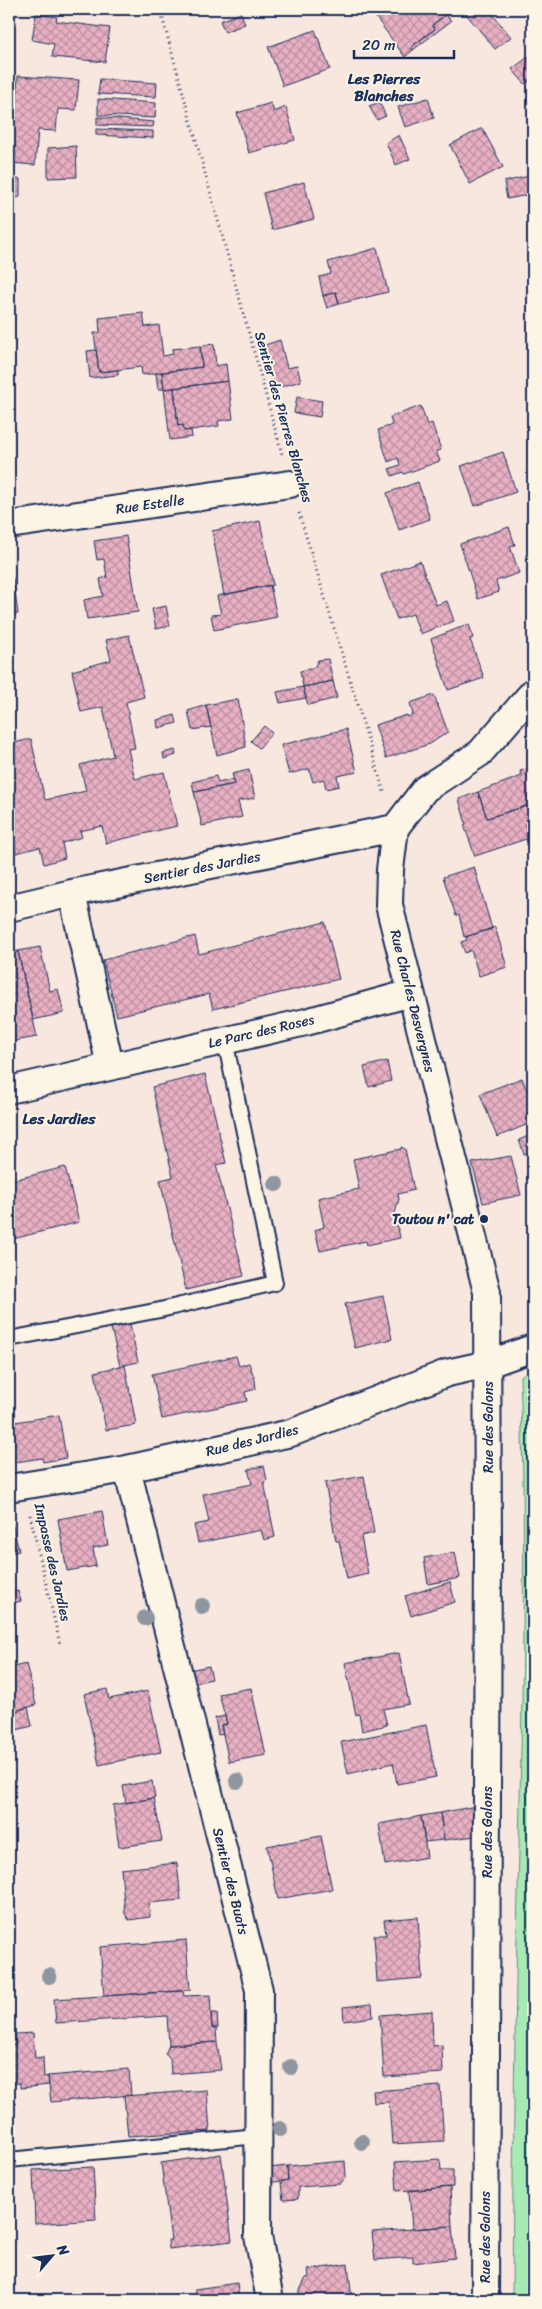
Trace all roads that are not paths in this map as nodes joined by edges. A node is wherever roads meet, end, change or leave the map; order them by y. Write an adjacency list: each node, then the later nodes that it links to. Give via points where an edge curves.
1 (290, 484): 2 (street, Rue Estelle)
2 (9, 525)
3 (533, 692): 4 (street, Rue Charles Desvergnes, via 480,753 425,789)
4 (396, 828): 5 (street, Sentier des Jardies); 7 (street, Rue Charles Desvergnes, via 389,905)
5 (72, 893): 6 (street, Sentier des Jardies); 9 (street)
6 (9, 908)
7 (411, 994): 8 (street, Le Parc des Roses); 13 (street, Rue Charles Desvergnes, via 487,1292)
8 (224, 1040): 9 (street, Le Parc des Roses); 11 (lane, via 275,1283 160,1310)
9 (110, 1066): 10 (street, Le Parc des Roses)
10 (9, 1090)
11 (9, 1338)
12 (533, 1348): 13 (street, Rue des Jardies)
13 (488, 1364): 14 (street, Rue des Jardies, via 446,1373 291,1433); 19 (street, Rue des Galons)
14 (126, 1469): 15 (street, Rue des Jardies); 16 (street, Sentier des Buats, via 259,1990)
15 (16, 1487)
16 (258, 2136): 17 (lane); 18 (street, Sentier des Buats, via 258,2236)
17 (9, 2160)
18 (270, 2300)
19 (485, 2300)

